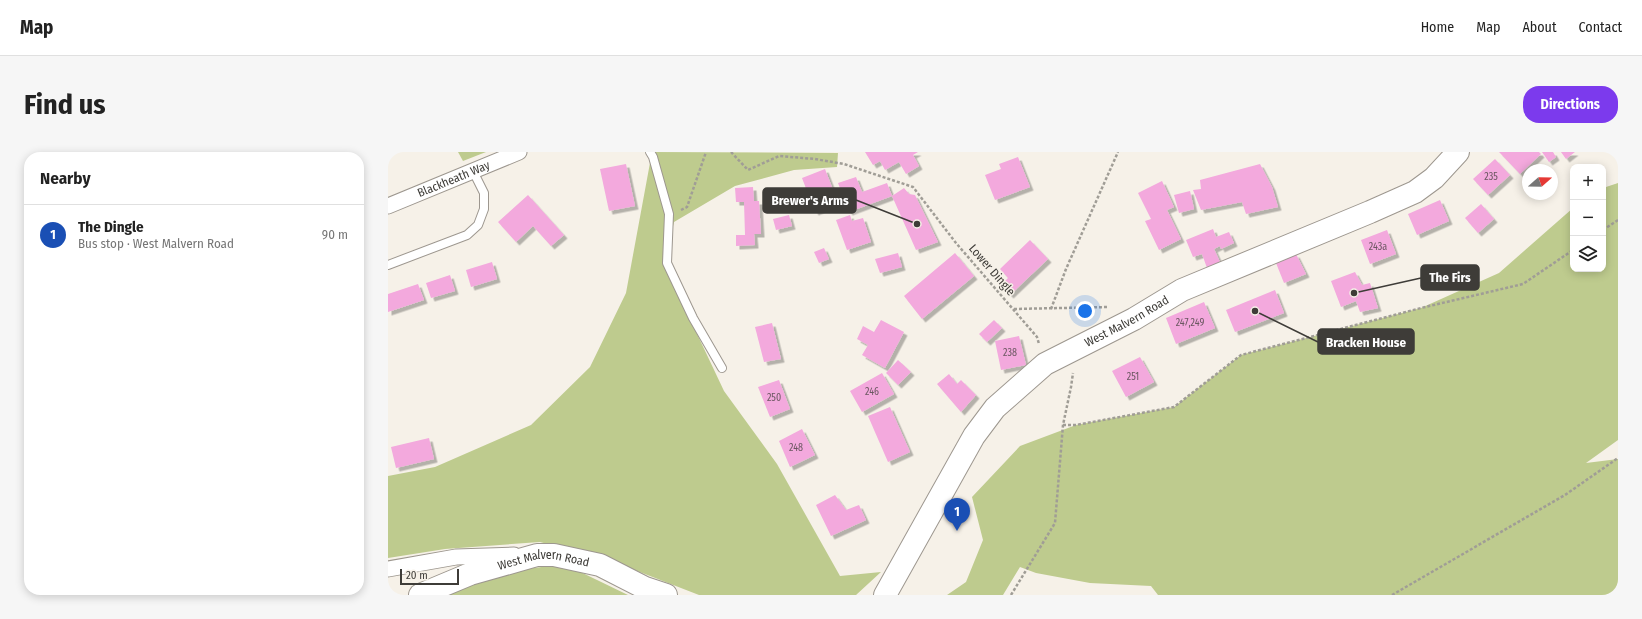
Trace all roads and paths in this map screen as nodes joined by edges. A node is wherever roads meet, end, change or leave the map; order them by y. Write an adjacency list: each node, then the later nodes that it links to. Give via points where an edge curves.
1 (519, 152): 7 (street, Blackheath Way)
2 (650, 152): 9 (lane)
3 (706, 152): 9 (path, via 687,207)
4 (731, 152): 15 (path, Lower Dingle, via 748,170 779,156 815,159 844,164 913,187 956,243)
5 (1118, 152): 16 (path, via 1066,269)
6 (1458, 152): 18 (main road, West Malvern Road, via 1434,178 1415,192 1182,290 1134,319)
7 (473, 171): 8 (street, Blackheath Way); 13 (lane, via 484,193 484,209 478,225 466,235)
8 (388, 206)
9 (669, 214): 19 (lane, via 667,263 693,318)
10 (1618, 220): 11 (path)
11 (1606, 228)
12 (1570, 252): 20 (path, via 1523,284 1241,355 1174,407 1076,425)
13 (388, 265)
14 (1111, 307): 16 (path, Lower Dingle)
15 (1014, 309): 16 (path, Lower Dingle); 17 (path, via 1037,337)
16 (1051, 310)
17 (1040, 347)
18 (1075, 349): 20 (path); 26 (main road, West Malvern Road, via 1045,364 995,408 974,436)
19 (722, 368)
20 (1063, 425): 27 (path, via 1055,523)
21 (1618, 458): 28 (path, via 1565,495)
22 (537, 555): 23 (street, via 456,557); 24 (main road, West Malvern Road, via 470,574); 25 (main road, West Malvern Road, via 554,555 600,565 645,588)
23 (388, 569)
24 (420, 595)
25 (666, 595)
26 (885, 595)
27 (1011, 595)
28 (1392, 595)

